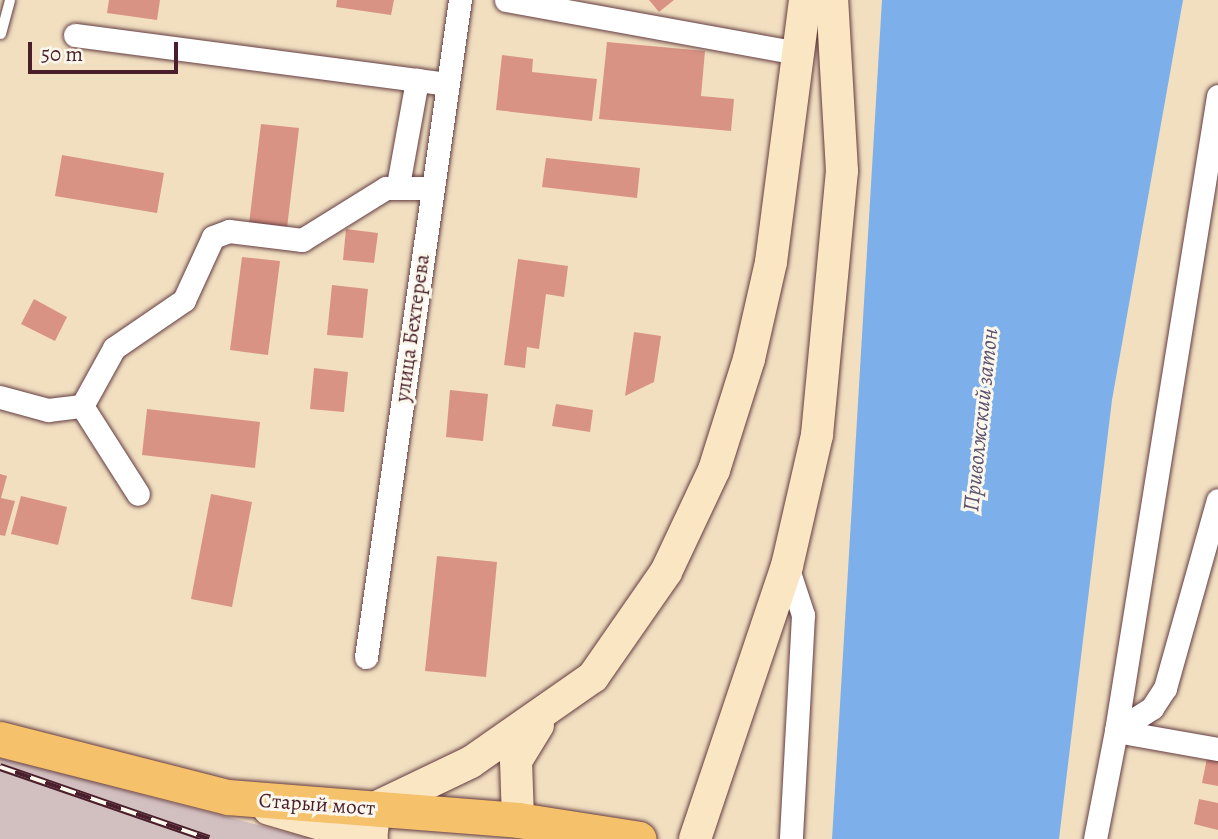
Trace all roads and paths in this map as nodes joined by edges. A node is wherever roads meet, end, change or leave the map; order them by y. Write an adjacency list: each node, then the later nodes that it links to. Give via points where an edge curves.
1 (10, 0): 6 (lane)
2 (460, 0): 10 (street, улица Бехтерева)
3 (506, 0): 8 (street)
4 (804, 0): 8 (main road)
5 (832, 0): 19 (main road, via 842,171 817,435)
6 (1, 34)
7 (75, 36): 9 (street)
8 (798, 53): 21 (main road, via 771,262 714,470 667,572 631,631 593,677)
9 (417, 80): 10 (street); 12 (street)
10 (447, 84): 13 (street, улица Бехтерева)
11 (1218, 96): 22 (street)
12 (398, 185): 13 (street); 15 (street, via 302,240 229,231 213,237 184,300 114,348)
13 (431, 188): 20 (street, улица Бехтерева)
14 (0, 397): 15 (street, via 48,410)
15 (82, 406): 16 (street)
16 (138, 494)
17 (1218, 500): 18 (street)
18 (1213, 553): 22 (street, via 1165,688 1152,708)
19 (787, 566): 28 (main road); 29 (street, via 803,615)
20 (366, 657)
21 (545, 716): 25 (main road, via 516,761); 26 (main road)
22 (1116, 731): 24 (street); 30 (street)
23 (0, 739): 26 (main road, Старый мост)
24 (1218, 749)
25 (518, 820): 26 (main road, Старый мост); 27 (main road, Старый мост)
26 (373, 829)
27 (633, 838)
28 (695, 839)
29 (791, 839)
30 (1096, 839)

